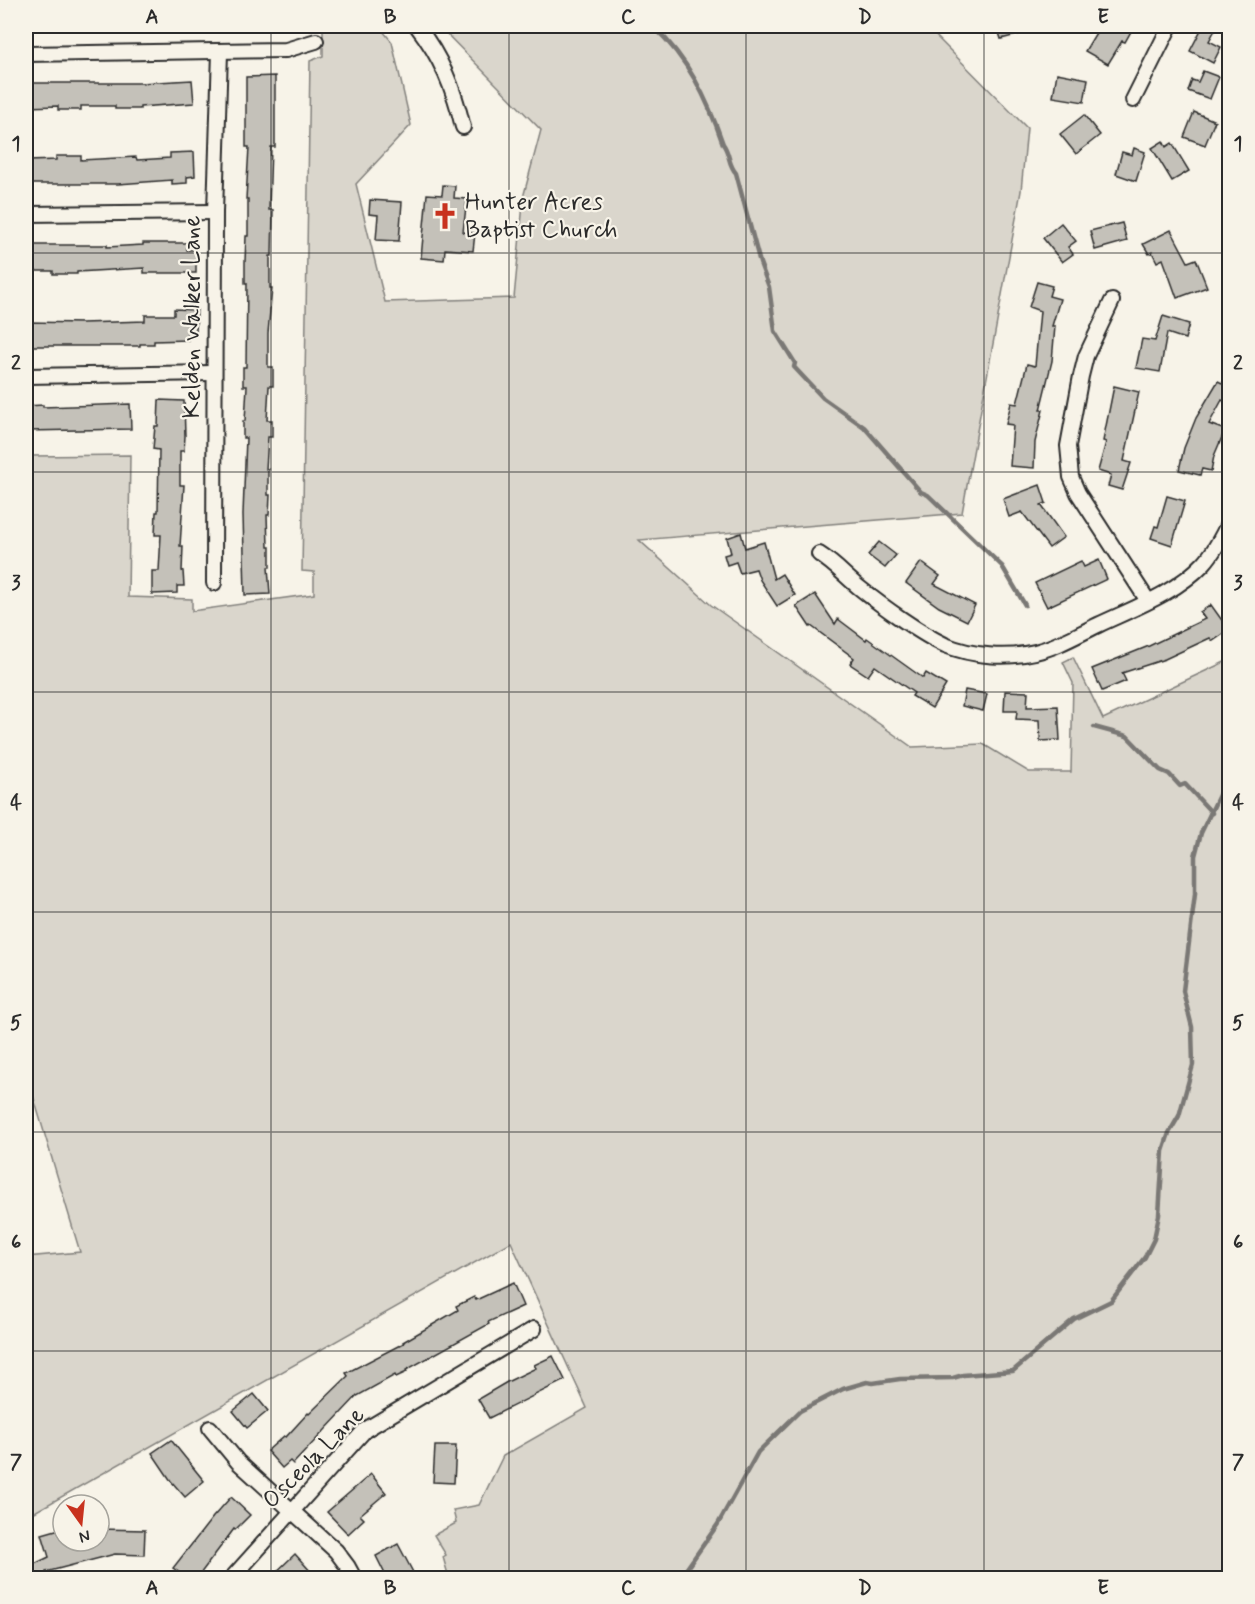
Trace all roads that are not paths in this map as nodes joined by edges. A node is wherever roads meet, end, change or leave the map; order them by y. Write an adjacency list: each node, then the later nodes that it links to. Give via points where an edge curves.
1 (417, 26): 7 (street, via 440,59)
2 (1170, 26): 6 (street)
3 (316, 41): 4 (street, via 286,50)
4 (220, 52): 5 (street); 8 (street, Kelden Walker Lane)
5 (26, 54)
6 (1133, 100)
7 (464, 127)
8 (215, 212): 9 (street); 11 (street, Kelden Walker Lane)
9 (26, 214)
10 (1112, 301): 16 (street, via 1086,356 1068,462 1078,493)
11 (213, 373): 12 (street); 15 (street, Kelden Walker Lane)
12 (26, 376)
13 (1230, 520): 16 (street, via 1204,563)
14 (819, 554): 16 (street, via 929,637 974,653 1007,656 1034,652)
15 (214, 583)
16 (1148, 602)
17 (534, 1329): 19 (street, Osceola Lane, via 366,1430)
18 (210, 1428): 19 (street, via 238,1462)
19 (292, 1511): 20 (street, Osceola Lane); 21 (street, via 336,1551)
20 (232, 1578)
21 (354, 1578)

